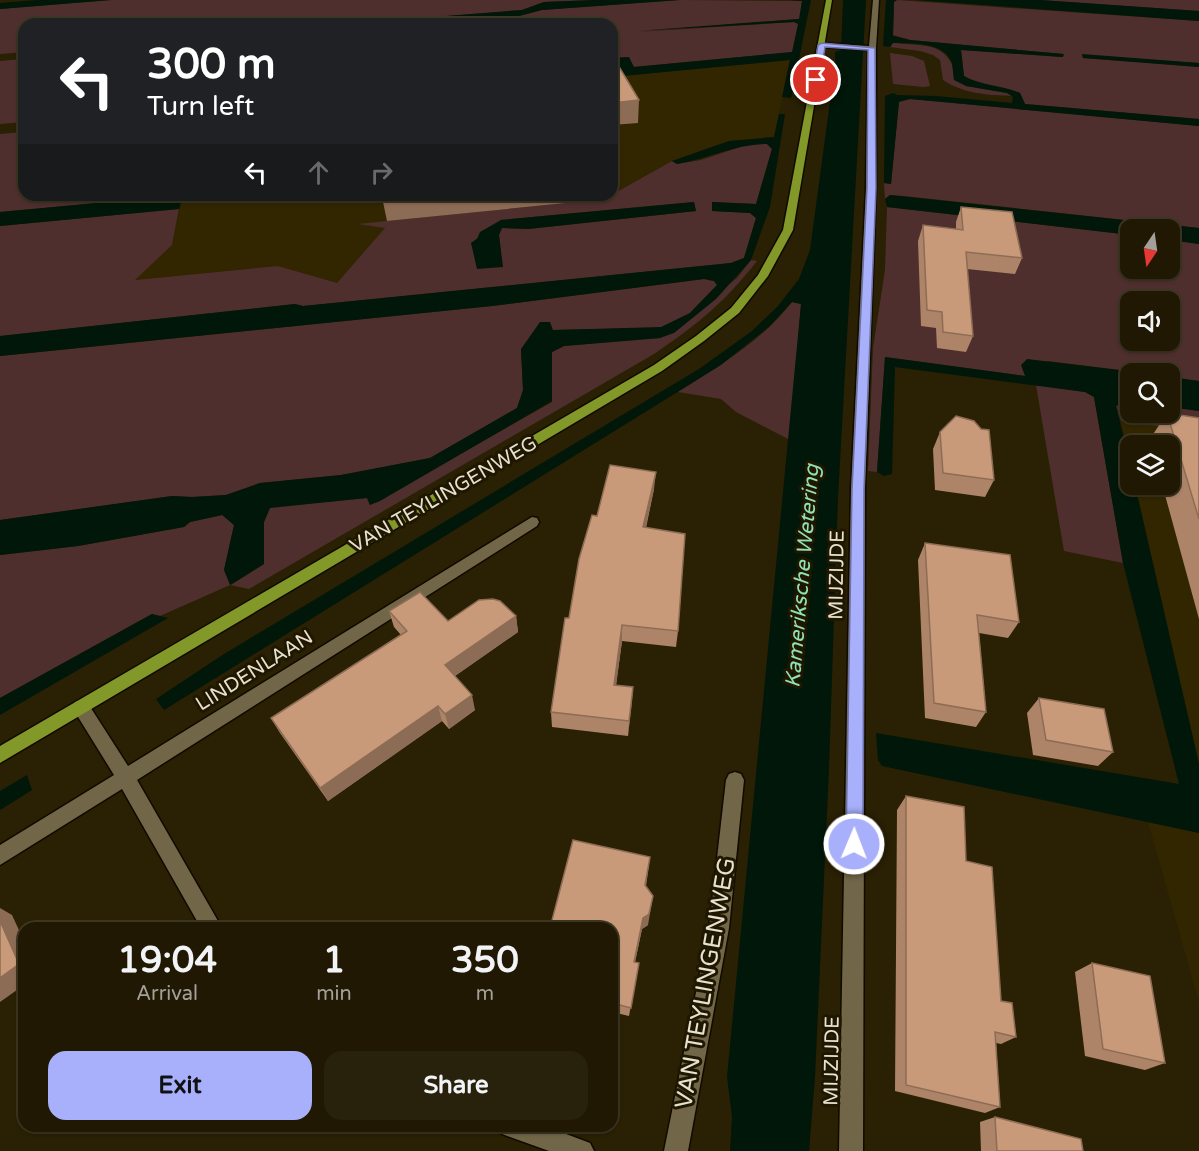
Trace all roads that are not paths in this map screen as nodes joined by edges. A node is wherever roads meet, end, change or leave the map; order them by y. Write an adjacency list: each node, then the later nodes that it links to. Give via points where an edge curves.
1 (829, 0): 3 (main road, VAN TEYLINGENWEG)
2 (876, 0): 4 (street, MIJZIJDE)
3 (826, 45): 4 (street); 6 (main road, VAN TEYLINGENWEG, via 788,230 774,262 742,305 705,337 658,368)
4 (870, 48): 15 (street, MIJZIJDE, via 872,188 858,489)
5 (532, 522): 8 (street, LINDENLAAN)
6 (81, 708): 7 (main road, VAN TEYLINGENWEG); 8 (street)
7 (0, 755)
8 (125, 777): 10 (street, LINDENLAAN); 11 (street)
9 (735, 780): 14 (street, VAN TEYLINGENWEG, via 719,928)
10 (0, 856)
11 (209, 922)
12 (527, 1132): 13 (street)
13 (582, 1151)
14 (676, 1151)
15 (851, 1151)

